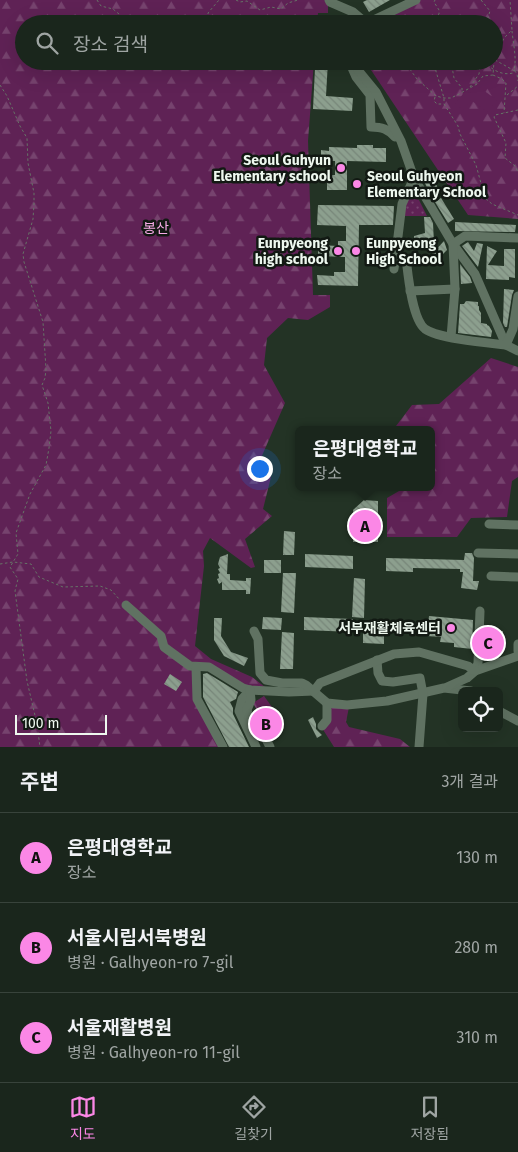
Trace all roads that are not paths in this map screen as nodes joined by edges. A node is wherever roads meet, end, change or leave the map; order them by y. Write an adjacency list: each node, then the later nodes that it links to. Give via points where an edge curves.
1 (329, 0): 3 (street)
2 (416, 0): 4 (street)
3 (357, 15)
4 (384, 15)
5 (353, 70): 7 (street, via 370,95 371,127 389,130)
6 (358, 70): 7 (street, via 376,92)
7 (406, 156): 8 (street)
8 (414, 178): 10 (street); 12 (street, via 402,204)
9 (518, 238): 10 (street, via 465,236)
10 (453, 244): 13 (street); 17 (street, via 475,274)
11 (406, 258): 14 (street)
12 (394, 269)
13 (455, 289): 14 (street); 16 (street)
14 (410, 291): 16 (street, via 419,321 426,330)
15 (518, 296): 17 (street, via 513,329)
16 (451, 337): 17 (street)
17 (506, 345): 18 (street)
18 (518, 351)
19 (489, 524): 20 (street)
20 (518, 525)
21 (478, 553): 22 (street)
22 (518, 554)
23 (491, 576): 24 (street)
24 (518, 577)
25 (126, 605): 32 (street, via 161,636 164,647 190,666)
26 (480, 611): 33 (street)
27 (254, 631): 37 (street, via 258,640 260,673 266,680 302,683)
28 (518, 644): 29 (street)
29 (518, 651)
30 (518, 656): 33 (street)
31 (377, 660): 33 (street, via 394,654 419,652); 37 (street, via 320,683); 38 (street, via 382,681 420,678)
32 (196, 666): 35 (street, via 209,667); 46 (street, via 197,699)
33 (475, 671): 34 (street)
34 (444, 688): 36 (street); 38 (street)
35 (250, 690): 37 (street); 43 (street, via 239,707); 45 (street, via 247,713)
36 (458, 690)
37 (314, 691): 39 (street)
38 (423, 694): 39 (street, via 347,705); 49 (street)
39 (327, 703): 44 (street, via 327,720)
40 (503, 713): 41 (street)
41 (518, 721)
42 (268, 722): 45 (street)
43 (244, 724): 45 (street); 47 (street)
44 (322, 726)
45 (258, 728): 48 (street)
46 (224, 747)
47 (256, 747)
48 (270, 747)
49 (419, 747)

